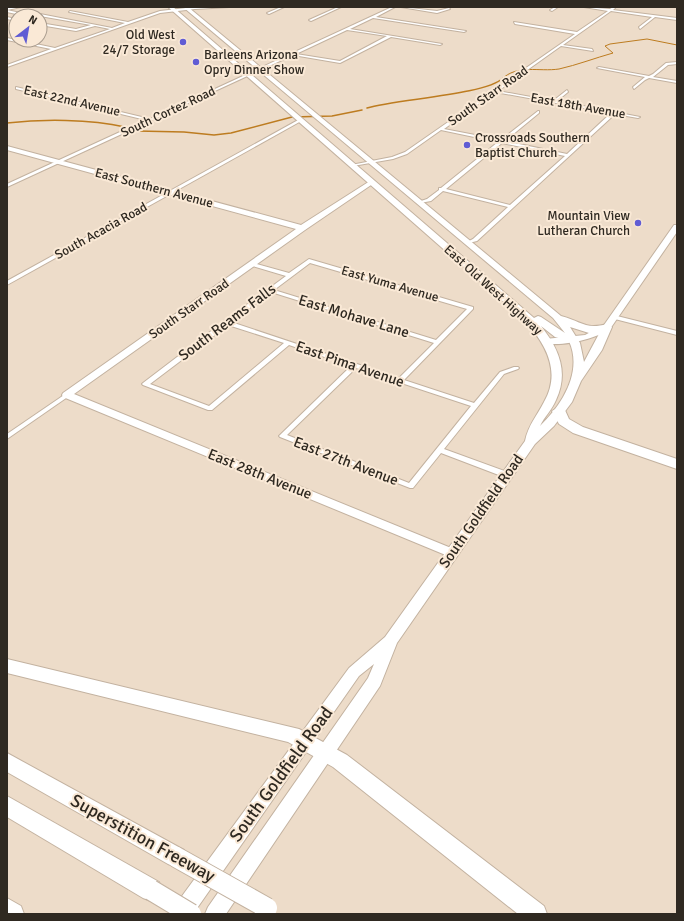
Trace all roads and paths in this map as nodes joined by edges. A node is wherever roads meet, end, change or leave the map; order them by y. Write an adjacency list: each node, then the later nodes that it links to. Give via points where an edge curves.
1 (20, 7): 13 (street)
2 (228, 7): 10 (street)
3 (283, 7): 17 (street)
4 (340, 7): 23 (street)
5 (394, 7): 20 (street, South Cortez Road)
6 (402, 7): 12 (street, via 437,12)
7 (557, 7): 14 (street)
8 (585, 7): 15 (street)
9 (615, 7): 15 (street, South Starr Road)
10 (186, 8): 11 (street); 45 (main road, East Old West Highway)
11 (172, 9): 25 (street); 46 (main road, East Old West Highway)
12 (449, 9)
13 (7, 10): 19 (street)
14 (551, 10)
15 (610, 10): 18 (street); 34 (street, South Starr Road)
16 (70, 12): 25 (street)
17 (268, 13)
18 (655, 16): 22 (street); 31 (street)
19 (53, 17): 21 (street); 24 (street)
20 (373, 17): 32 (street, South Cortez Road); 33 (street)
21 (48, 19)
22 (677, 19)
23 (310, 20)
24 (78, 22): 28 (street); 29 (street)
25 (128, 23): 30 (street)
26 (515, 23): 34 (street)
27 (48, 24): 29 (street)
28 (95, 25): 29 (street, via 76,30); 30 (street)
29 (60, 28)
30 (113, 28): 39 (street)
31 (640, 28)
32 (347, 29): 35 (street); 41 (street, South Cortez Road)
33 (464, 31)
34 (577, 33): 37 (street, South Starr Road)
35 (390, 36): 36 (street); 41 (street, via 340,62)
36 (440, 44)
37 (560, 45): 40 (street); 51 (street, South Starr Road)
38 (48, 48): 39 (street)
39 (55, 49): 43 (street)
40 (592, 50)
41 (292, 54): 45 (street, South Cortez Road)
42 (677, 63): 47 (street, via 667,64)
43 (7, 66)
44 (599, 68): 47 (street)
45 (260, 69): 46 (street, South Cortez Road); 64 (main road, East Old West Highway)
46 (248, 74): 57 (main road, East Old West Highway); 58 (street, South Cortez Road)
47 (649, 77): 48 (street); 50 (street)
48 (677, 82)
49 (17, 88): 58 (street, East 22nd Avenue)
50 (634, 88)
51 (494, 91): 53 (street, East 18th Avenue); 59 (street, South Starr Road)
52 (567, 91): 53 (street)
53 (554, 102): 55 (street, East 18th Avenue)
54 (538, 112): 60 (street)
55 (614, 113): 56 (street, East 18th Avenue); 62 (street)
56 (638, 117)
57 (298, 118): 65 (main road, East Old West Highway); 69 (street, South Acacia Road)
58 (151, 120): 63 (street, South Cortez Road)
59 (440, 129): 60 (street); 64 (street, South Starr Road, via 402,155)
60 (502, 141): 62 (street); 68 (street)
61 (7, 148): 63 (street, East Southern Avenue)
62 (567, 155): 71 (street)
63 (59, 162): 67 (street, South Cortez Road); 69 (street, East Southern Avenue)
64 (372, 162): 65 (street, South Starr Road); 70 (main road, East Old West Highway)
65 (353, 165): 66 (main road, East Old West Highway)
66 (372, 182): 73 (street, South Starr Road); 80 (main road, East Old West Highway)
67 (7, 186)
68 (442, 190): 70 (street, via 428,200); 71 (street)
69 (170, 192): 73 (street, East Southern Avenue); 78 (street, South Acacia Road)
70 (420, 202): 74 (main road, East Old West Highway)
71 (512, 206): 74 (street, via 475,240)
72 (677, 227): 82 (street)
73 (302, 228): 76 (street, South Starr Road)
74 (469, 242): 81 (main road, East Old West Highway)
75 (309, 261): 77 (street, South Reams Falls); 88 (street, East Yuma Avenue, via 471,308)
76 (252, 264): 77 (street); 94 (street, South Starr Road)
77 (290, 275): 79 (street, South Reams Falls)
78 (7, 283)
79 (270, 290): 83 (street, South Reams Falls); 88 (street, East Mohave Lane)
80 (503, 295): 86 (main road, via 559,335); 87 (main road, East Old West Highway, via 532,321)
81 (556, 316): 84 (main road, via 582,329 595,330); 86 (main road, East Old West Highway)
82 (613, 317): 84 (street); 85 (street)
83 (226, 322): 89 (street, East Pima Avenue); 89 (street, South Reams Falls, via 145,384 210,410)
84 (607, 327): 86 (street, via 592,336); 93 (main road, via 597,350)
85 (677, 333)
86 (573, 339): 87 (street); 93 (main road, East Old West Highway, via 579,362)
87 (548, 341): 98 (main road, East Old West Highway, via 556,363 556,388 551,401 535,423)
88 (438, 342): 92 (street)
89 (288, 343): 90 (street, East Pima Avenue)
90 (354, 365): 92 (street, East Pima Avenue); 99 (street, East 27th Avenue, via 282,436 410,486)
91 (516, 368): 95 (street, via 502,373)
92 (400, 380): 95 (street, East Pima Avenue)
93 (575, 384): 96 (main road, East Old West Highway)
94 (67, 395): 97 (street, South Starr Road); 102 (street, East 28th Avenue)
95 (474, 405): 99 (street)
96 (560, 411): 98 (main road, East Old West Highway); 100 (highway, via 564,421 578,430)
97 (7, 437)
98 (531, 441): 101 (main road, South Goldfield Road)
99 (439, 450): 101 (street)
100 (677, 464)
101 (507, 475): 102 (main road, South Goldfield Road)
102 (452, 553): 103 (main road, South Goldfield Road)
103 (390, 640): 105 (main road, South Goldfield Road, via 354,672); 106 (main road, South Goldfield Road, via 375,681)
104 (7, 666): 105 (highway, via 292,735)
105 (304, 742): 106 (highway); 112 (main road, South Goldfield Road)
106 (326, 753): 114 (main road, South Goldfield Road); 115 (highway, via 340,761)
107 (7, 762): 110 (highway, Superstition Freeway, bridge)
108 (7, 806): 113 (highway, bridge)
109 (7, 909): 111 (highway)
110 (273, 911)
111 (13, 914)
112 (181, 914)
113 (191, 914)
114 (215, 914)
115 (536, 914)

